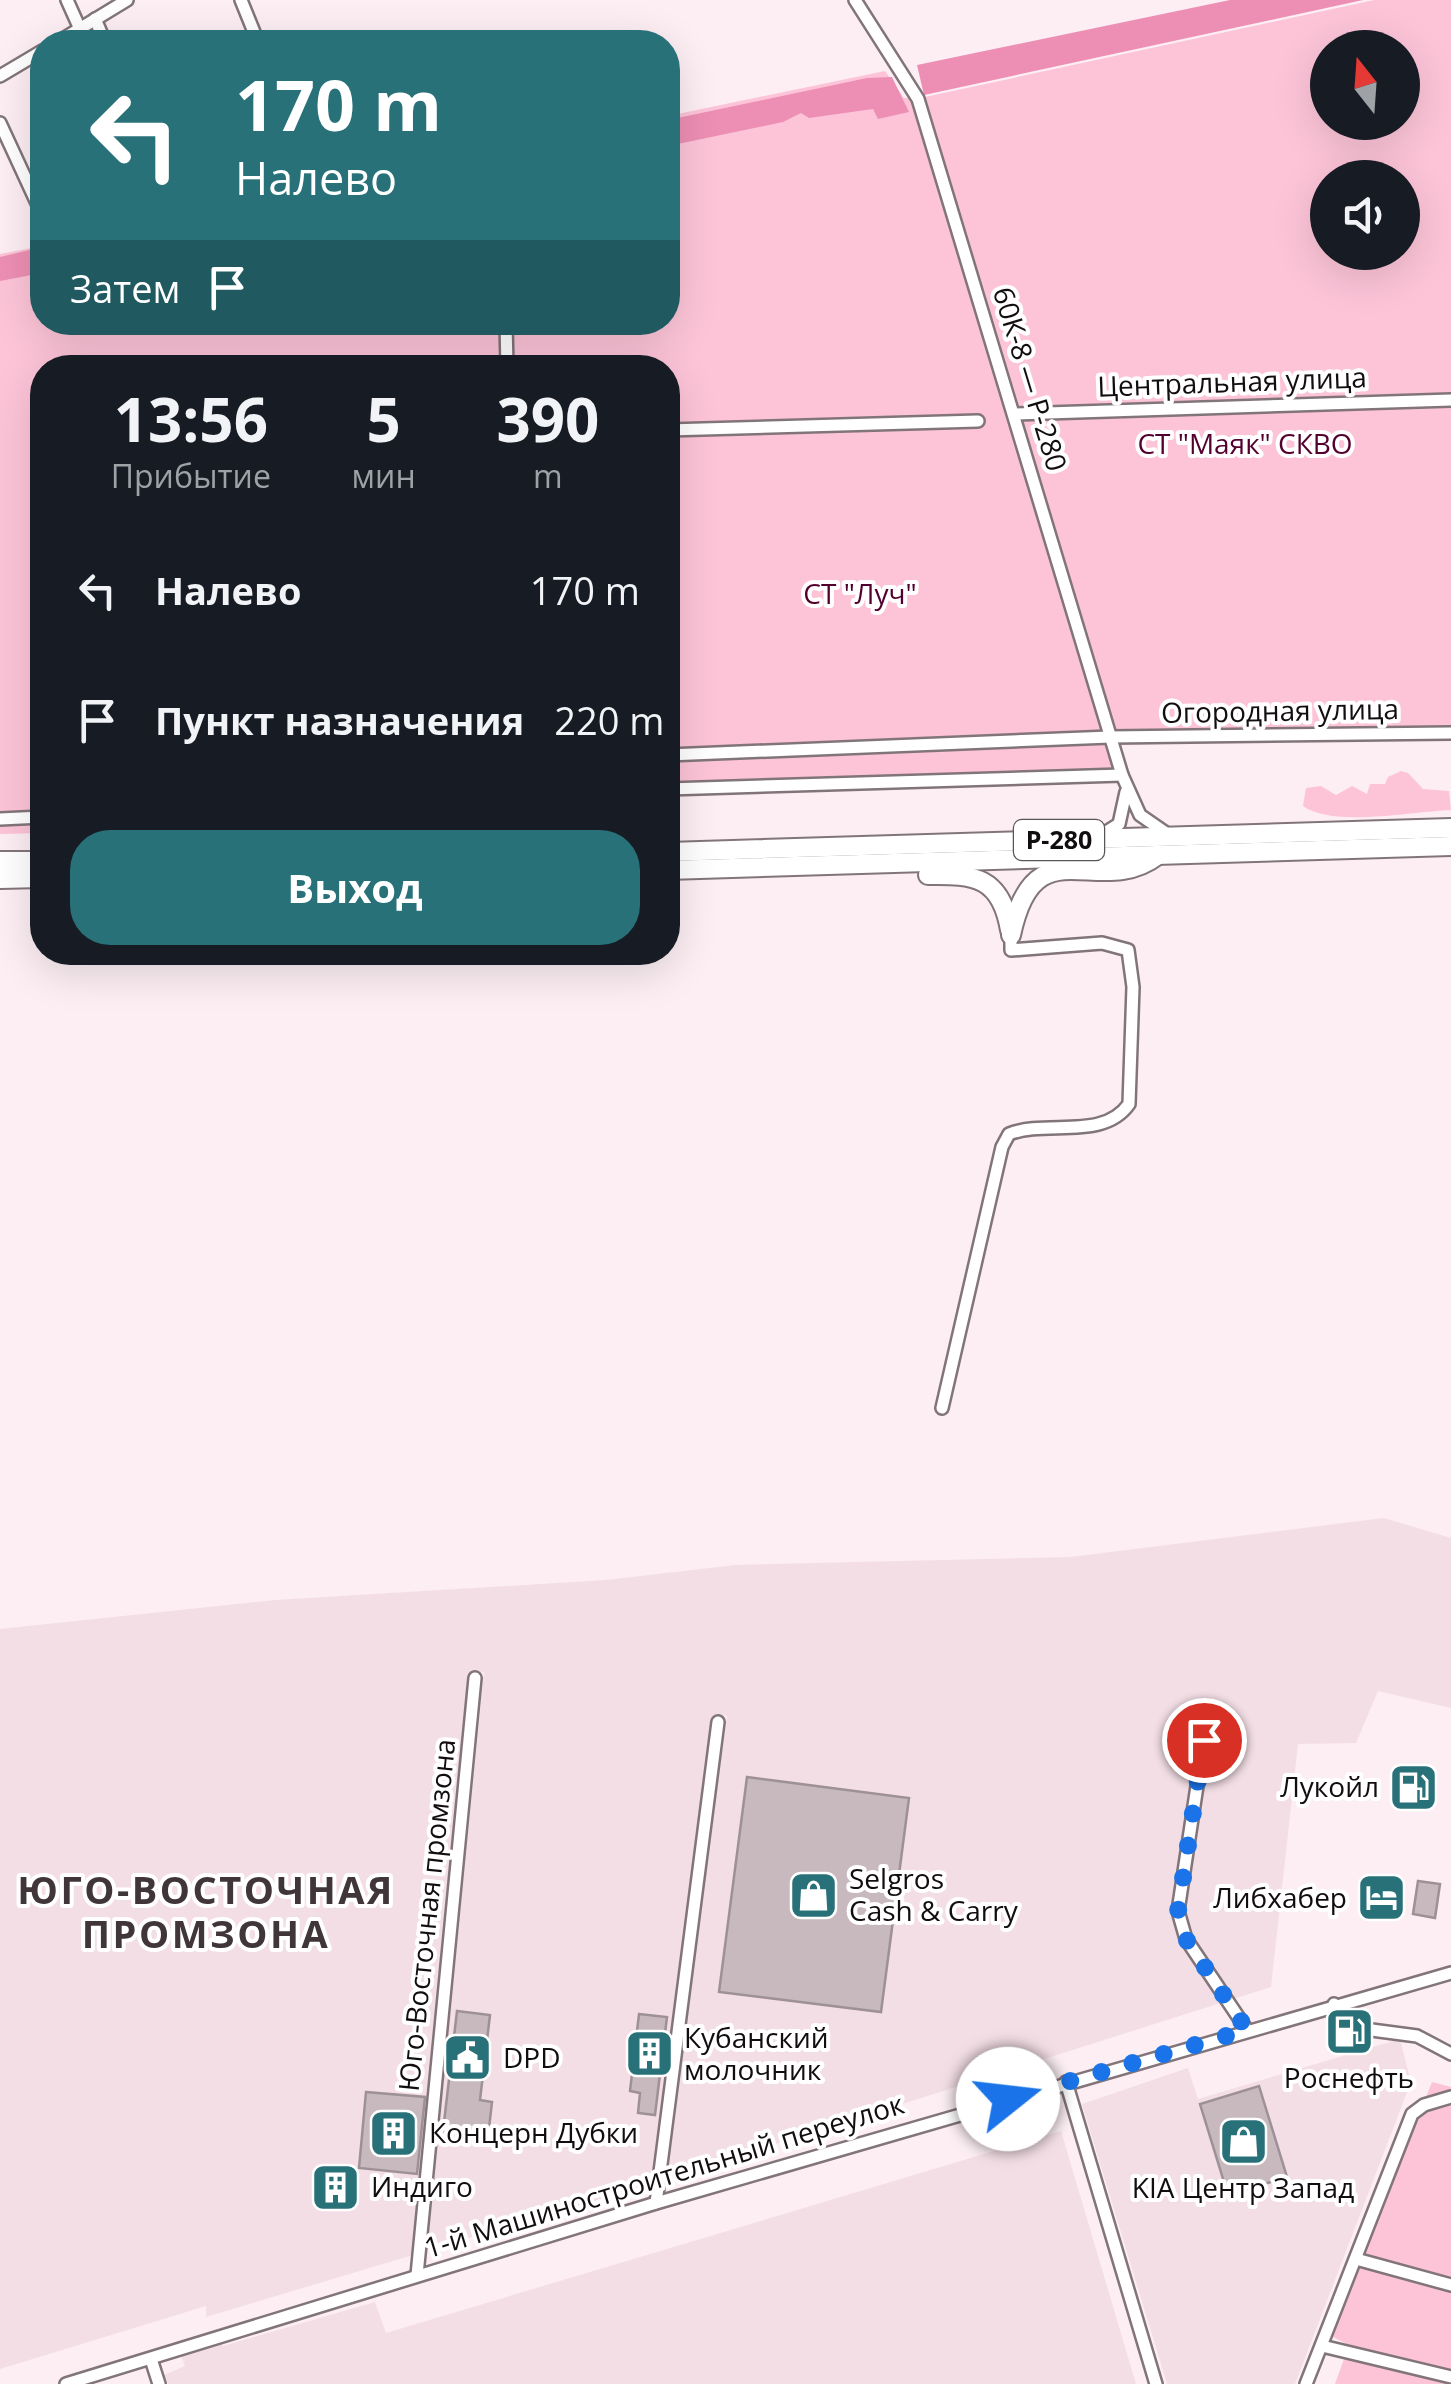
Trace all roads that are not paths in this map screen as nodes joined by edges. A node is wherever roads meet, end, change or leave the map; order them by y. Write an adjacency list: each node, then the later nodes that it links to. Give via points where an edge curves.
1 (67, 0): 6 (street)
2 (127, 0): 5 (street)
3 (241, 0): 8 (street)
4 (855, 0): 14 (street, 60К-8 — Р-280, via 918,99)
5 (96, 20): 6 (street); 7 (street)
6 (80, 29)
7 (100, 30)
8 (253, 30)
9 (30, 58): 10 (street)
10 (0, 76)
11 (0, 123): 12 (street)
12 (30, 188)
13 (1451, 400): 14 (street, Центральная улица)
14 (1015, 414): 18 (street, 60К-8 — Р-280)
15 (978, 421): 16 (street)
16 (680, 430)
17 (1451, 733): 18 (street, Огородная улица)
18 (1110, 737): 19 (street, Огородная улица); 20 (street, 60К-8 — Р-280)
19 (680, 755)
20 (1124, 781): 21 (street); 26 (street, 60К-8 — Р-280, via 1146,823); 27 (street, via 1119,824)
21 (680, 789)
22 (30, 818): 23 (street)
23 (0, 819)
24 (1451, 828): 25 (highway, Р-280)
25 (1320, 830): 26 (highway, Р-280); 29 (highway)
26 (1176, 836): 27 (highway, Р-280)
27 (1092, 839): 32 (highway, Р-280)
28 (1451, 846): 29 (highway, Р-280)
29 (1320, 850): 31 (highway, Р-280)
30 (680, 852): 32 (highway, Р-280)
31 (1158, 855): 32 (highway, Р-280); 38 (highway, via 1141,868 1036,879 1018,904)
32 (874, 858): 35 (highway, Р-280); 38 (highway, via 877,876 976,877 988,883)
33 (30, 860): 34 (highway)
34 (0, 861)
35 (680, 869)
36 (30, 878): 37 (highway)
37 (0, 879)
38 (1011, 935): 39 (street, via 1011,950 1102,943 1128,950 1129,1104 1097,1125 1009,1134)
39 (942, 1408)
40 (475, 1678): 51 (street, Юго-Восточная промзона)
41 (718, 1722): 49 (street)
42 (1204, 1740): 45 (street, via 1178,1911 1186,1939)
43 (1451, 1973): 44 (street, 1-й Машиностроительный переулок)
44 (1334, 2004): 45 (street, 1-й Машиностроительный переулок); 46 (street, via 1364,2029 1417,2036)
45 (1247, 2030): 47 (street, 1-й Машиностроительный переулок)
46 (1451, 2054)
47 (1066, 2082): 49 (street, 1-й Машиностроительный переулок); 58 (street)
48 (1451, 2097): 50 (street, via 1412,2114)
49 (656, 2202): 51 (street, 1-й Машиностроительный переулок)
50 (1356, 2259): 52 (street); 53 (street)
51 (418, 2275): 54 (street, 1-й Машиностроительный переулок)
52 (1451, 2284)
53 (1322, 2346): 55 (street); 59 (street)
54 (150, 2359): 56 (street, 1-й Машиностроительный переулок); 57 (street)
55 (1451, 2376)
56 (66, 2384)
57 (159, 2384)
58 (1156, 2384)
59 (1306, 2384)

